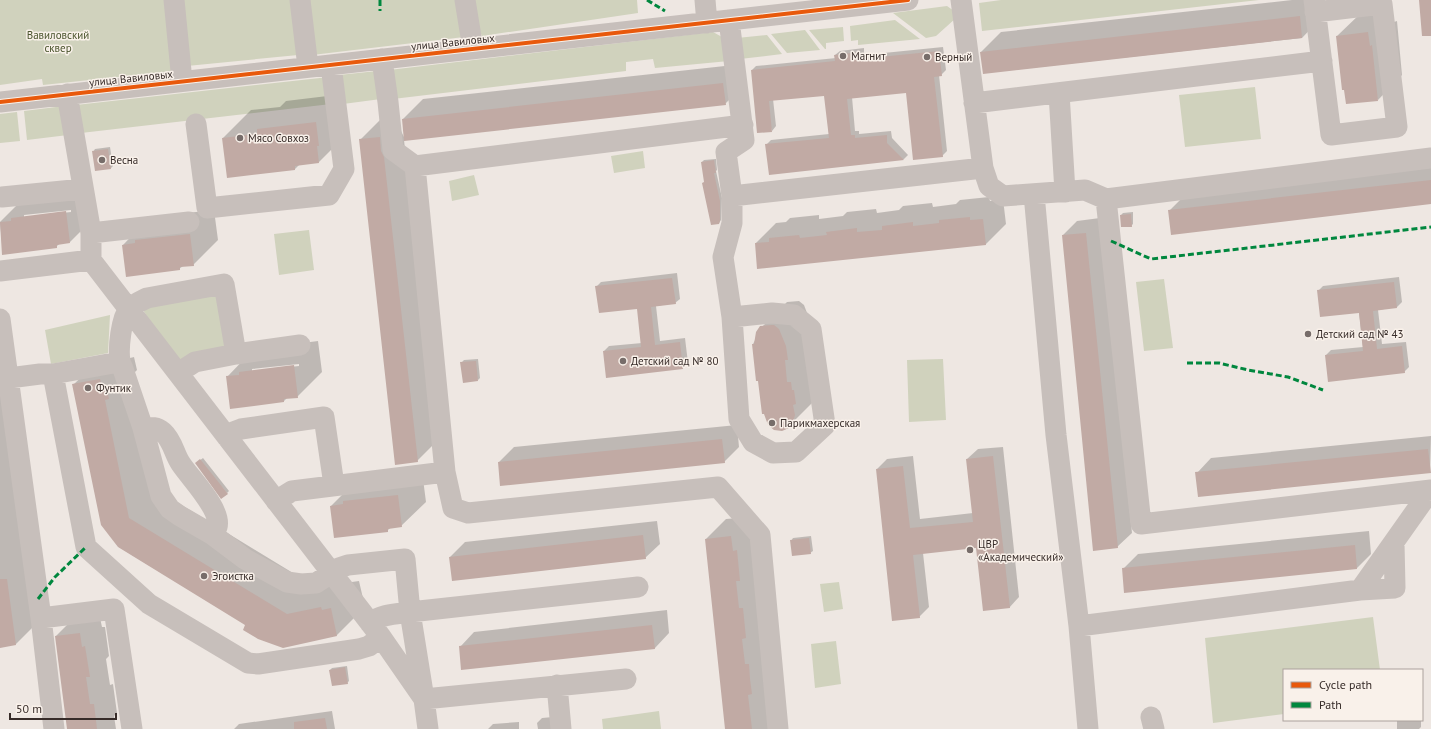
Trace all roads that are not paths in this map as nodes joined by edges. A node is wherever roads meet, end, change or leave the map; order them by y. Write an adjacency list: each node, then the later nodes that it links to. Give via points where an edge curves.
1 (174, 0): 15 (street)
2 (300, 0): 14 (street)
3 (465, 0): 10 (street)
4 (704, 0): 9 (street)
5 (908, 0): 8 (street, улица Вавиловых)
6 (961, 0): 19 (street)
7 (1314, 6): 12 (street); 12 (street, via 1382,4 1397,127 1331,134)
8 (729, 20): 9 (street, улица Вавиловых); 21 (street)
9 (707, 23): 10 (street, улица Вавиловых)
10 (473, 49): 11 (street, улица Вавиловых)
11 (382, 59): 13 (street, улица Вавиловых); 23 (street, via 393,150)
12 (1322, 61): 16 (street)
13 (331, 65): 14 (street, улица Вавиловых); 20 (street, via 344,169 329,195 207,208)
14 (308, 67): 15 (street, улица Вавиловых)
15 (182, 81): 17 (street, улица Вавиловых)
16 (1059, 93): 19 (street); 26 (street)
17 (67, 94): 18 (street, улица Вавиловых); 25 (street)
18 (0, 102)
19 (974, 103): 24 (street)
20 (196, 124)
21 (743, 124): 23 (street); 29 (street, via 744,140 726,152)
22 (1431, 158): 30 (street)
23 (415, 166): 46 (street)
24 (983, 168): 27 (street, via 989,186 1003,196); 29 (street)
25 (83, 189): 28 (street); 32 (street)
26 (1065, 192): 27 (street); 30 (street, via 1085,190)
27 (1034, 194): 57 (street, via 1056,435)
28 (1, 196)
29 (732, 196): 36 (street, via 732,223 723,257)
30 (1106, 199): 48 (street, via 1141,524)
31 (189, 222): 32 (street)
32 (91, 233): 33 (street)
33 (91, 260): 34 (street); 35 (street)
34 (0, 271)
35 (128, 309): 39 (street, via 147,298 224,284); 40 (street, via 121,328); 41 (street)
36 (732, 317): 36 (street, via 739,419 753,442 773,453 796,452 825,425 811,329 794,315 772,313)
37 (0, 319): 43 (street)
38 (300, 345): 39 (street)
39 (236, 354): 41 (street, via 194,362)
40 (120, 362): 42 (street); 44 (street)
41 (178, 373): 45 (street)
42 (53, 374): 43 (street); 53 (street, via 86,547)
43 (8, 378): 56 (street)
44 (143, 428): 50 (street, via 161,496 170,509); 50 (street, via 154,427 170,439 181,463 212,505 218,526)
45 (227, 437): 47 (street, via 241,429 324,417); 49 (street)
46 (446, 472): 47 (street); 66 (street, via 453,508 468,513 718,487 760,535)
47 (334, 485): 49 (street, via 292,491)
48 (1431, 491): 57 (street, via 1360,590)
49 (276, 500): 51 (street)
50 (213, 535): 51 (street, via 245,558 287,582 316,583)
51 (332, 574): 55 (street, via 348,565 405,559); 58 (street)
52 (638, 587): 55 (street)
53 (149, 604): 54 (street); 58 (street, via 248,663 258,664 359,649 369,646)
54 (114, 609): 56 (street); 63 (street)
55 (410, 612): 58 (street, via 376,618); 61 (street)
56 (40, 618): 62 (street)
57 (1079, 626): 67 (street)
58 (375, 630): 61 (street)
59 (626, 679): 60 (street)
60 (557, 685): 61 (street); 65 (street)
61 (424, 699): 64 (street)
62 (54, 729)
63 (132, 729)
64 (428, 729)
65 (561, 729)
66 (778, 729)
67 (1088, 729)

